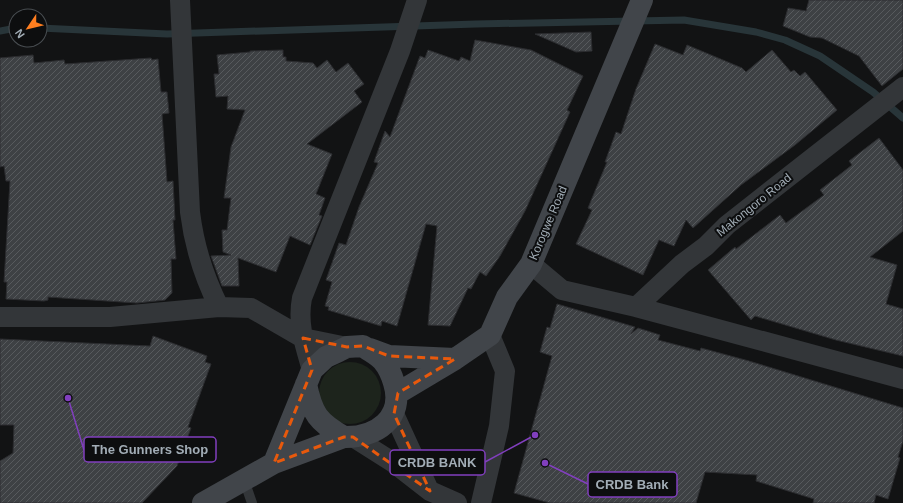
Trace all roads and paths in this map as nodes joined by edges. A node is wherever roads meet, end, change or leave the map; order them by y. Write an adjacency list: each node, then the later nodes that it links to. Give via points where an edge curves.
1 (180, 0): 6 (street, via 184,46 186,170 193,236 208,287)
2 (642, 0): 5 (main road, Korogwe Road)
3 (417, 1): 10 (street, via 400,51 302,298 300,317)
4 (903, 87): 7 (street, Makongoro Road, via 727,226)
5 (531, 264): 7 (street, via 562,290); 9 (main road, Korogwe Road, via 507,297)
6 (219, 307): 8 (street, via 110,317); 10 (street, via 251,308)
7 (636, 307): 14 (street)
8 (0, 317)
9 (490, 335): 12 (main road); 24 (street, via 505,371 499,426)
10 (303, 338): 11 (street); 13 (street)
11 (355, 347): 12 (main road, via 389,356); 13 (main road, via 326,357); 15 (main road, via 383,361)
12 (455, 359): 15 (main road)
13 (309, 377): 17 (main road, via 310,404 318,419); 18 (main road)
14 (903, 379)
15 (398, 393): 16 (main road)
16 (394, 414): 17 (main road, via 376,430); 20 (street)
17 (348, 437): 18 (main road); 20 (street, via 394,463)
18 (274, 463): 19 (main road)
19 (244, 480): 21 (main road); 22 (lane)
20 (430, 491): 23 (street)
21 (203, 503)
22 (252, 503)
23 (457, 503)
24 (481, 503)

